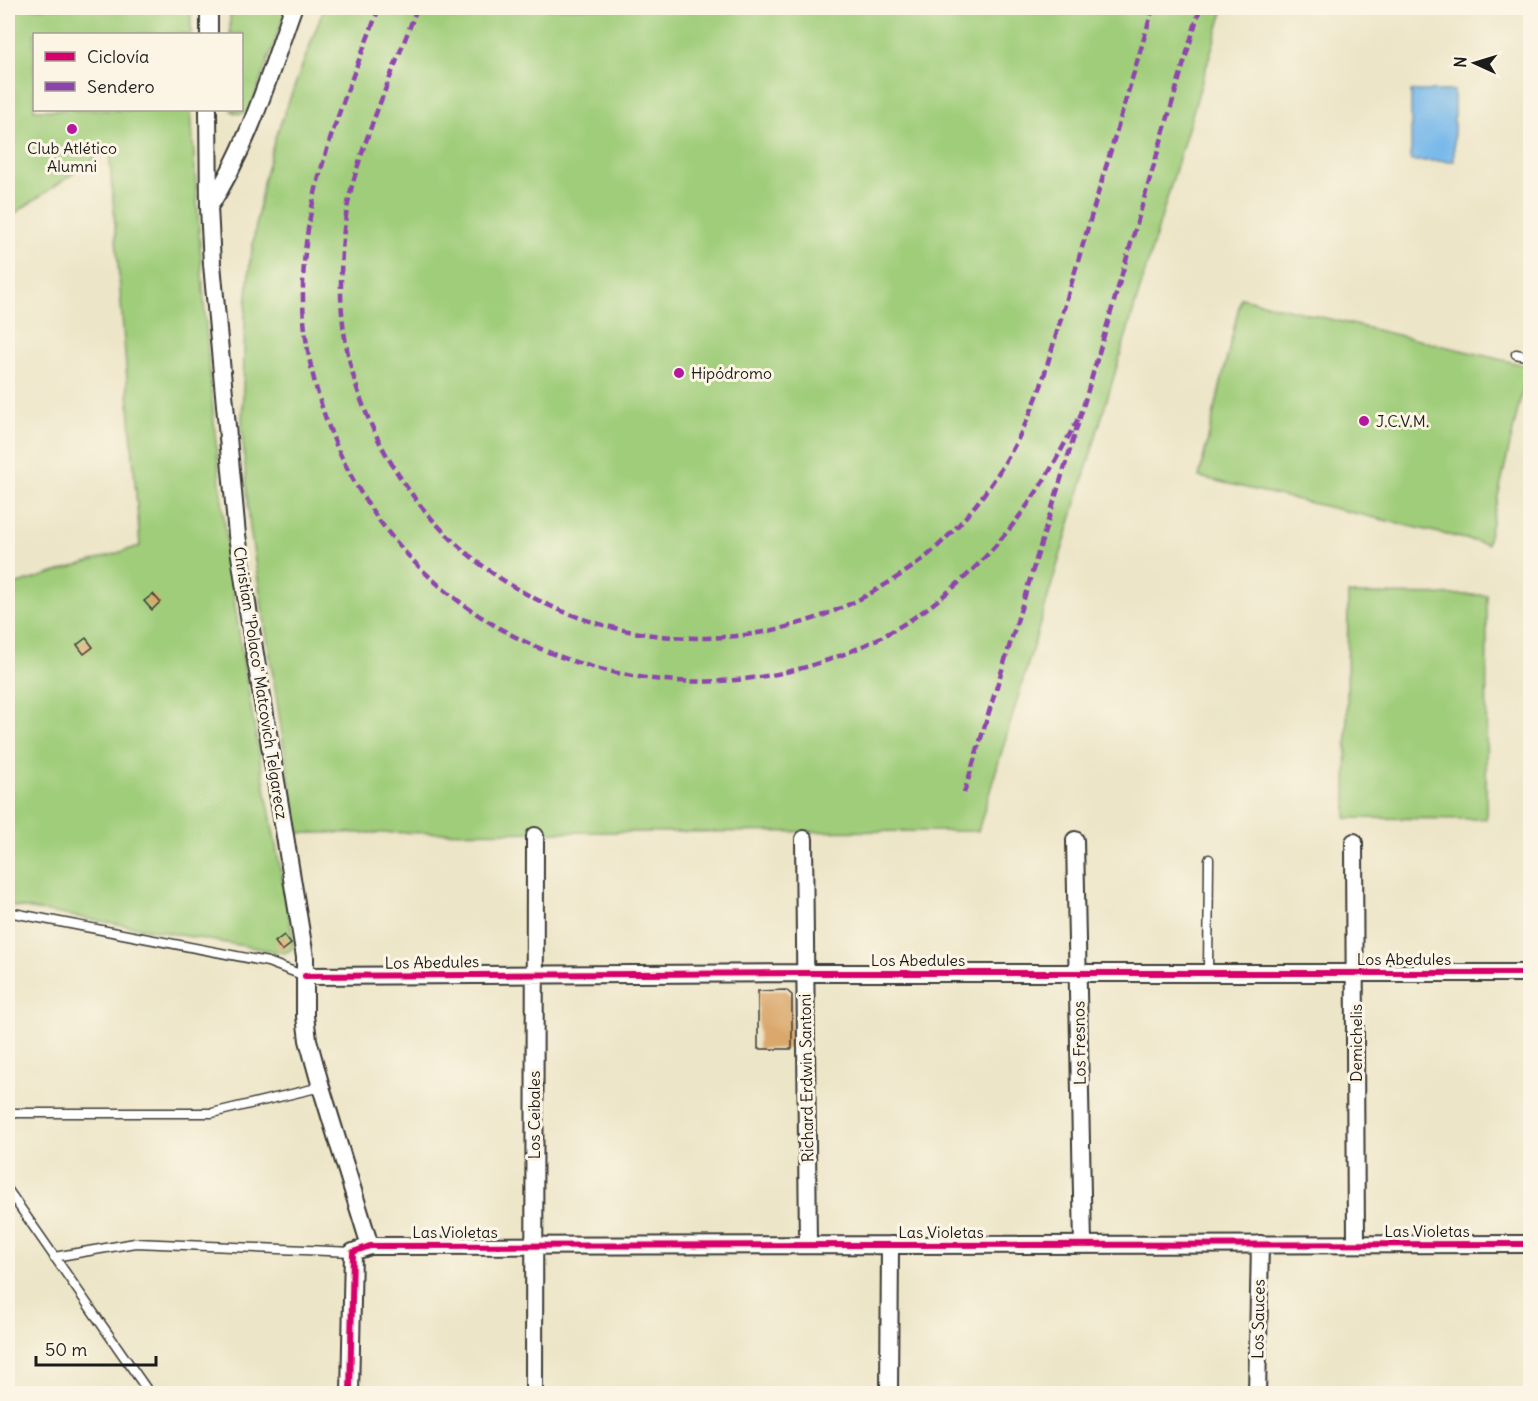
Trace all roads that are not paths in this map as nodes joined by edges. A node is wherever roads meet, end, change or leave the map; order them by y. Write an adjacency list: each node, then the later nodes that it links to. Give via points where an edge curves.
1 (209, 8): 3 (street)
2 (293, 8): 5 (street, via 242,149)
3 (209, 33)
4 (208, 111): 5 (street, Christian "Polaco" Matcovich Telgarecz)
5 (209, 207): 20 (street, Christian "Polaco" Matcovich Telgarecz, via 237,535)
6 (1516, 354): 7 (lane)
7 (1530, 357)
8 (535, 836): 18 (street, Los Ceibales)
9 (804, 839): 15 (street, Richard Erdwin Santoni)
10 (1075, 840): 19 (street, Los Fresnos)
11 (1354, 842): 14 (street, Demichelis)
12 (1209, 859): 16 (lane)
13 (8, 912): 20 (lane, via 268,962)
14 (1356, 972): 16 (street, Los Abedules); 17 (street, Los Abedules); 25 (street, Demichelis)
15 (805, 973): 18 (street, Los Abedules); 19 (street, Los Abedules); 28 (street, Richard Erdwin Santoni)
16 (1208, 973): 19 (street, Los Abedules)
17 (1530, 973)
18 (534, 974): 20 (street, Los Abedules); 27 (street, Los Ceibales)
19 (1078, 974): 30 (street, Los Fresnos)
20 (305, 976): 21 (street, Christian "Polaco" Matcovich Telgarecz, via 305,1016)
21 (321, 1087): 22 (lane, via 212,1113); 31 (street, Christian "Polaco" Matcovich Telgarecz)
22 (8, 1113)
23 (8, 1190): 33 (lane)
24 (1260, 1244): 25 (street, Las Violetas); 30 (street, Las Violetas); 38 (street, Los Sauces)
25 (1356, 1244): 26 (street, Las Violetas)
26 (1530, 1244)
27 (535, 1245): 28 (street, Las Violetas); 31 (street, Las Violetas); 36 (street, Los Ceibales)
28 (808, 1245): 29 (street, Las Violetas)
29 (890, 1245): 30 (street, Las Violetas); 37 (street)
30 (1083, 1245)
31 (370, 1246): 32 (street, Las Violetas)
32 (353, 1252): 33 (lane, Las Violetas, via 135,1243); 35 (street)
33 (54, 1257): 34 (lane)
34 (150, 1394)
35 (350, 1394)
36 (534, 1394)
37 (889, 1394)
38 (1257, 1394)

